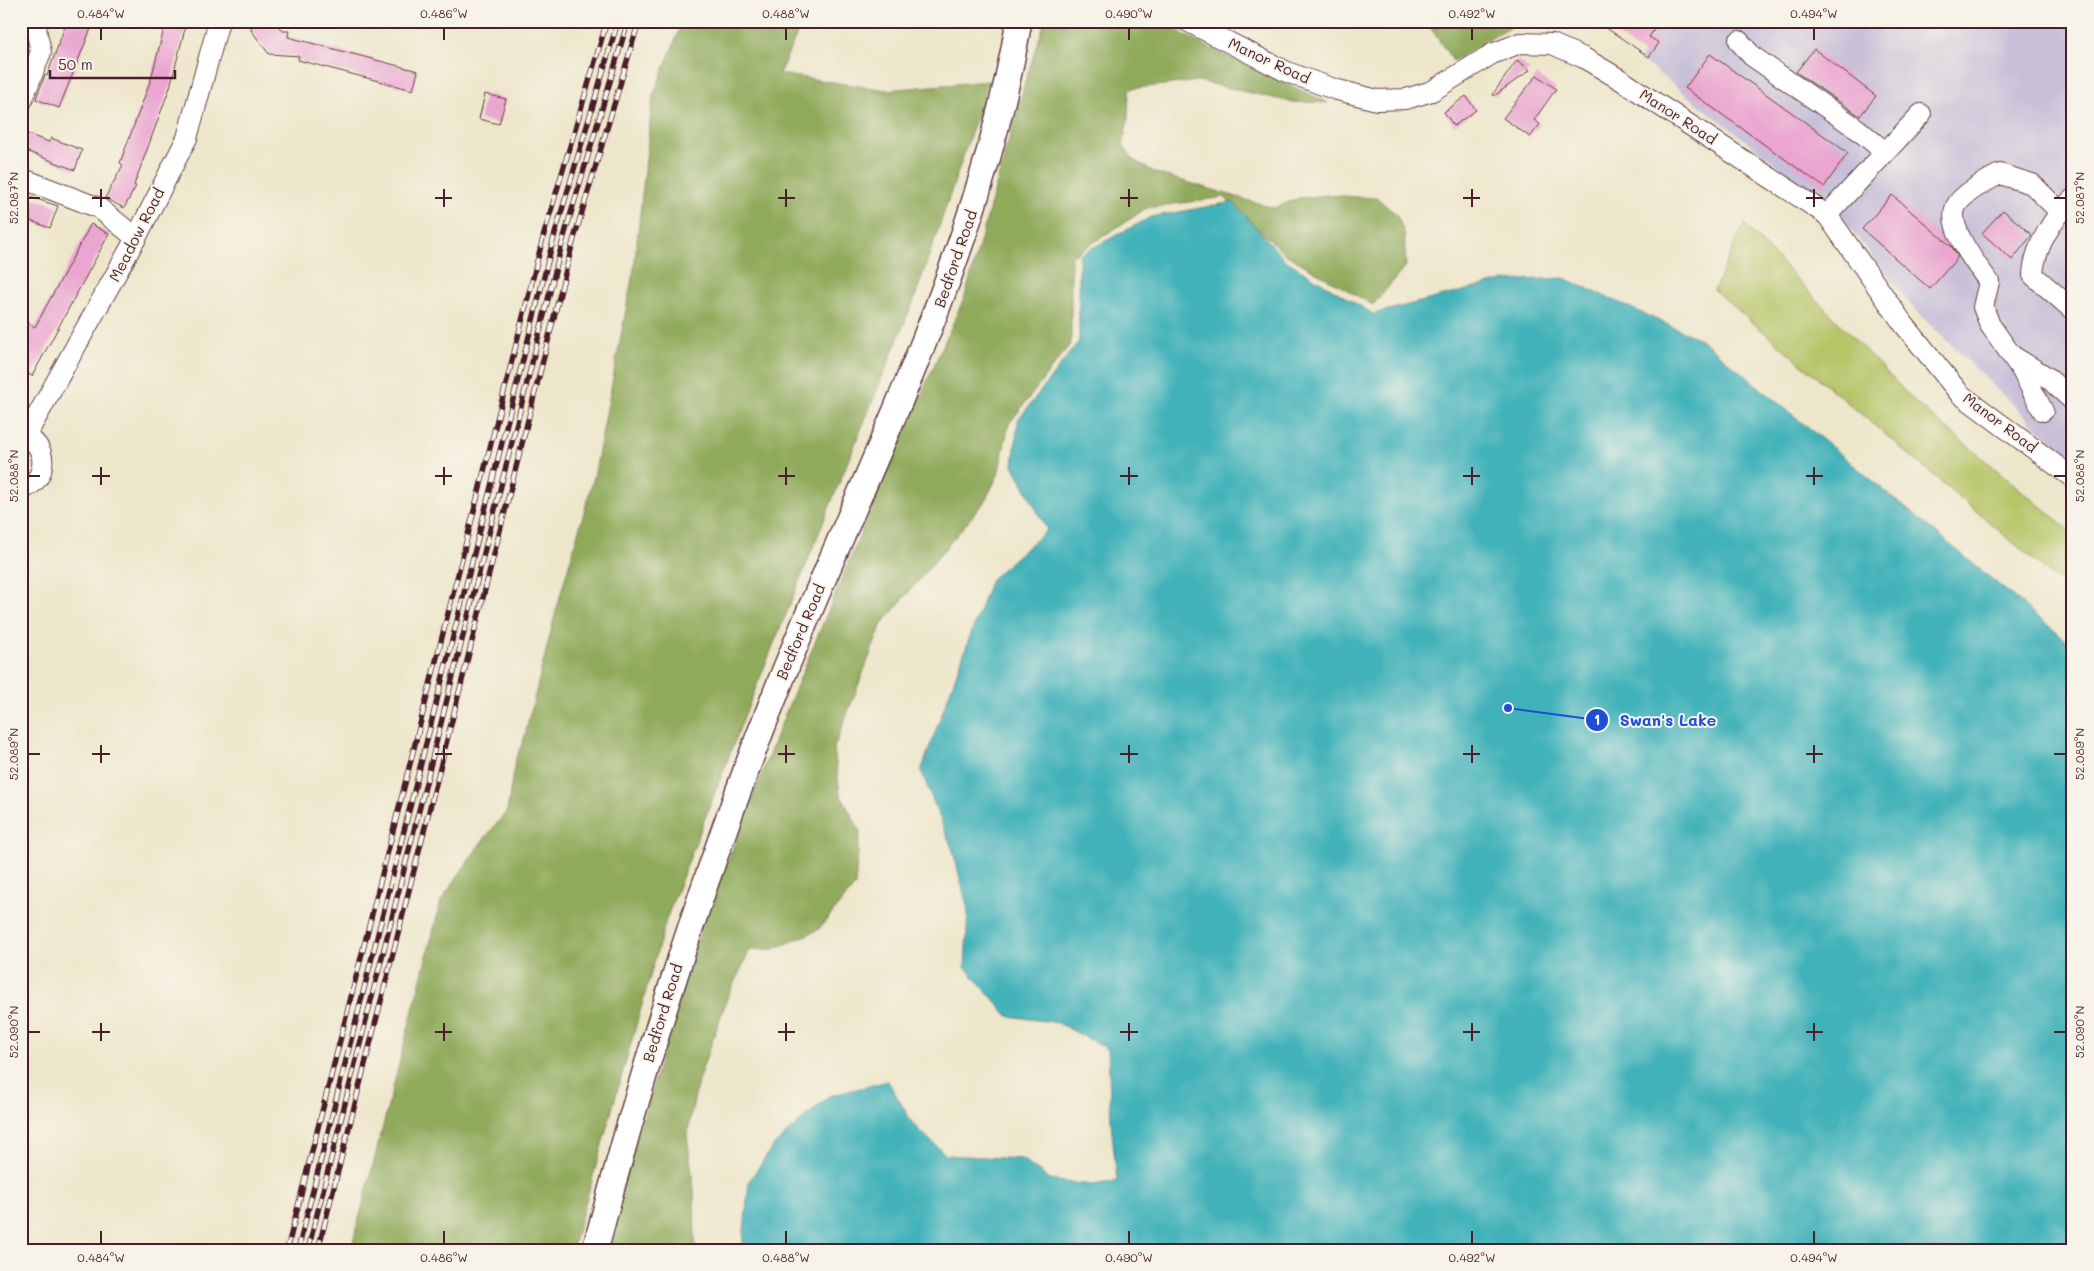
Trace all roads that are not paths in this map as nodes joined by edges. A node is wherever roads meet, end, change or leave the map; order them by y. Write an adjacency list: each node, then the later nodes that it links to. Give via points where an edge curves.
1 (38, 21): 6 (street, via 40,52)
2 (219, 21): 12 (street, Meadow Road, via 186,138)
3 (1019, 21): 20 (main road, Bedford Road, via 994,144 967,230 934,321 788,664 724,828 658,1024)
4 (1187, 21): 11 (street, Manor Road, via 1287,72 1377,100 1406,99 1432,91 1492,54 1520,43 1552,44 1621,80)
5 (1739, 41): 8 (street, via 1752,56)
6 (21, 103)
7 (1921, 114): 8 (street)
8 (1885, 152): 11 (street)
9 (21, 178): 12 (street, via 99,208)
10 (2067, 206): 13 (street, via 2051,227 2034,260 2033,275); 14 (street, via 2032,184 2000,174 1979,185 1956,206 1954,225 1989,282 1983,308 1990,325)
11 (1827, 215): 18 (street, Manor Road, via 1902,322 1960,394)
12 (136, 238): 17 (street, Meadow Road)
13 (2073, 310)
14 (2012, 356): 15 (street, via 2047,377); 16 (street)
15 (2073, 401)
16 (2043, 412)
17 (24, 436): 19 (street, via 38,446 44,462 33,484)
18 (2070, 470)
19 (21, 489)
20 (595, 1250)

